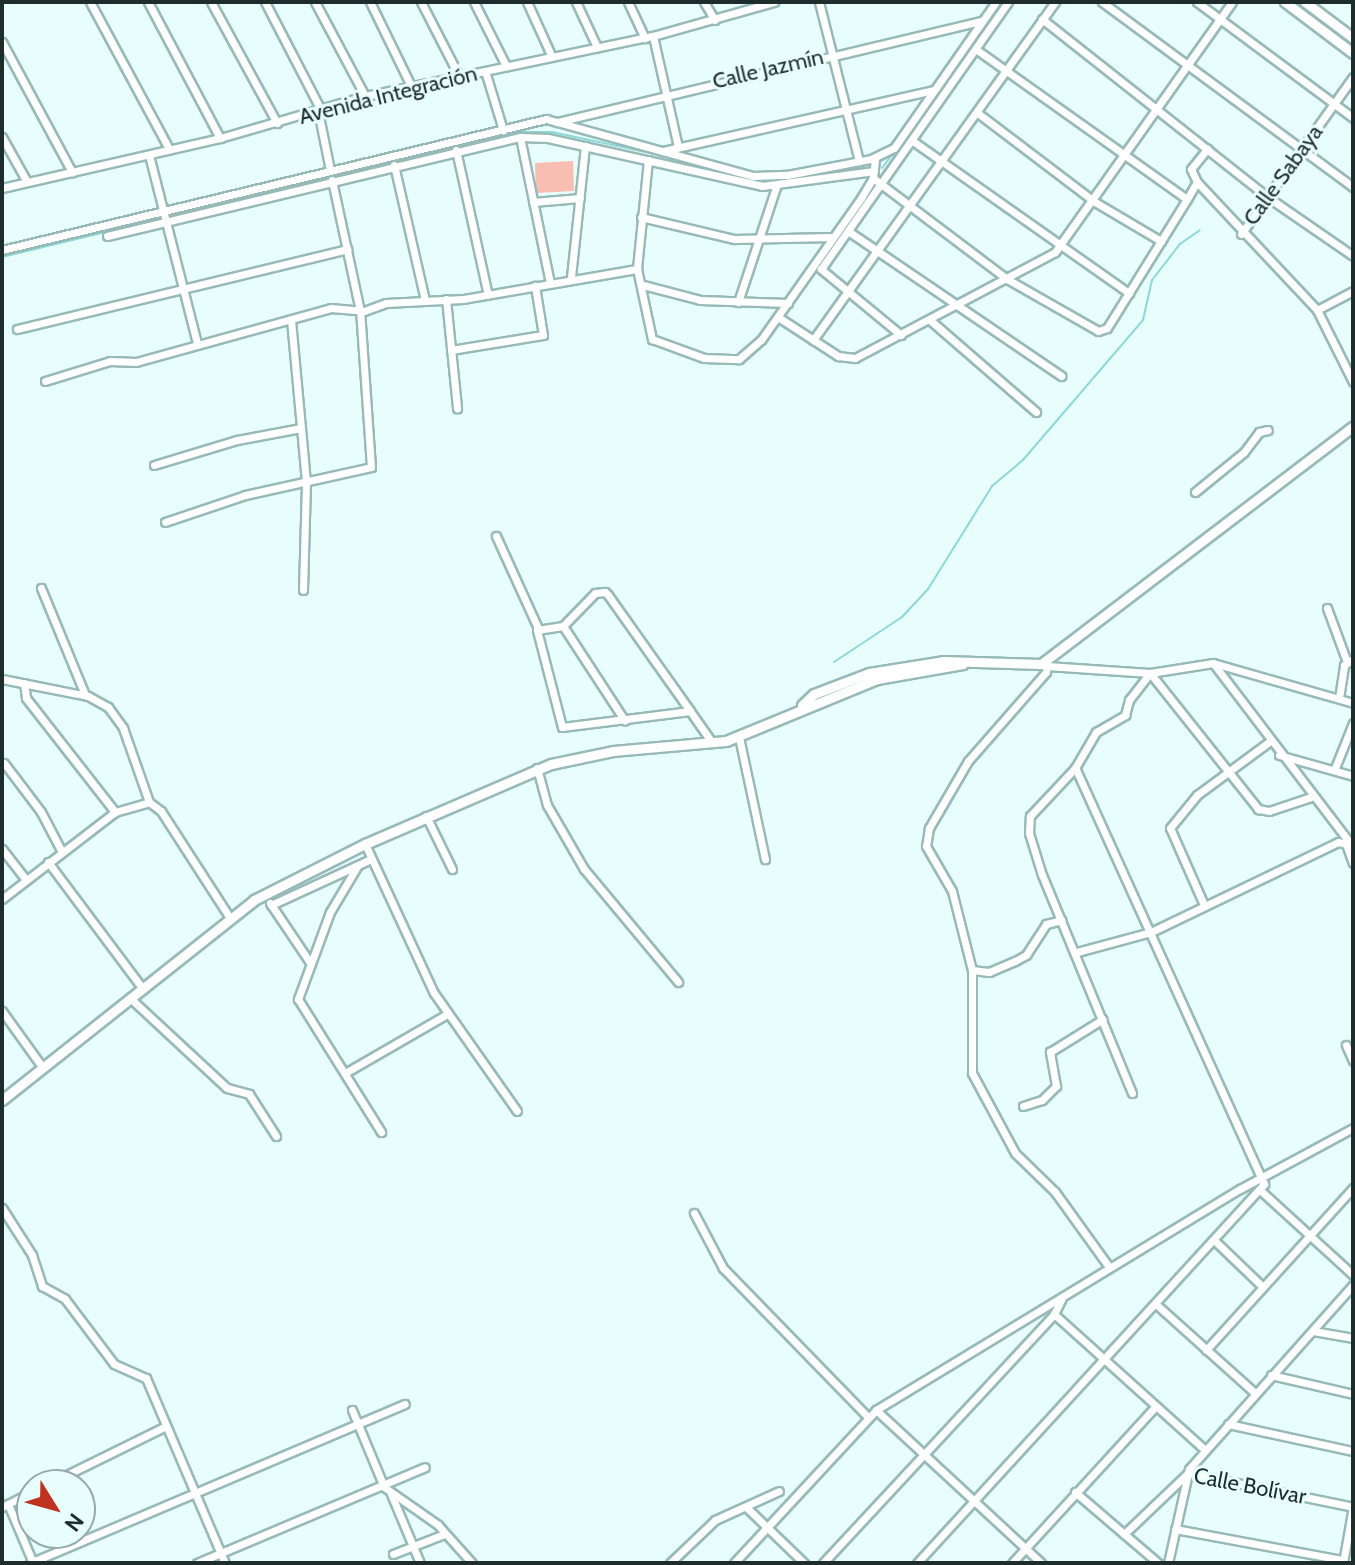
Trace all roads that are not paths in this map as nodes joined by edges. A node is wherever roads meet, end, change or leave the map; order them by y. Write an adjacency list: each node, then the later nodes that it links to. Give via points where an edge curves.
1 (90, 2): 62 (street)
2 (148, 2): 57 (street)
3 (211, 2): 53 (street)
4 (265, 2): 48 (street)
5 (315, 2): 45 (street)
6 (370, 2): 42 (street)
7 (421, 2): 40 (street)
8 (474, 2): 36 (street)
9 (527, 2): 35 (street)
10 (576, 2): 31 (street)
11 (628, 2): 28 (street)
12 (704, 2): 25 (street)
13 (774, 2): 23 (street, Avenida Integración)
14 (819, 2): 34 (street)
15 (996, 2): 26 (street)
16 (1008, 2): 32 (street)
17 (1055, 2): 24 (street)
18 (1102, 2): 37 (street)
19 (1197, 2): 27 (street)
20 (1232, 2): 27 (street)
21 (1285, 2): 33 (street)
22 (1305, 2): 29 (street)
23 (754, 5): 25 (street, Avenida Integración)
24 (1042, 19): 39 (street); 49 (street)
25 (715, 20): 28 (street, Avenida Integración)
26 (981, 21): 34 (street, Calle Jazmín); 43 (street)
27 (1218, 22): 37 (street); 46 (street)
28 (649, 37): 31 (street, Avenida Integración); 44 (street)
29 (1353, 38)
30 (2, 42): 76 (street)
31 (597, 47): 35 (street, Avenida Integración)
32 (977, 50): 39 (street); 59 (street)
33 (1353, 53)
34 (832, 54): 44 (street, Calle Jazmín); 47 (street)
35 (552, 57): 36 (street, Avenida Integración)
36 (506, 66): 38 (street, Avenida Integración)
37 (1187, 66): 49 (street); 66 (street)
38 (485, 71): 40 (street, Avenida Integración); 54 (street)
39 (1007, 72): 50 (street); 68 (street)
40 (459, 76): 42 (street, Avenida Integración)
41 (1353, 77): 46 (street, Calle Sabaya)
42 (411, 86): 45 (street, Avenida Integración)
43 (934, 90): 47 (street); 70 (street, via 894,148)
44 (666, 93): 52 (street, Calle Jazmín); 60 (street)
45 (365, 96): 48 (street, Avenida Integración)
46 (1334, 104): 51 (street); 66 (street, Calle Sabaya)
47 (844, 107): 60 (street); 72 (street)
48 (319, 110): 53 (street, Avenida Integración); 75 (street)
49 (1155, 111): 63 (street); 68 (street)
50 (979, 114): 73 (street); 88 (street)
51 (1353, 118)
52 (557, 122): 54 (street); 65 (street)
53 (277, 123): 57 (street, Avenida Integración)
54 (503, 127): 58 (street); 75 (street)
55 (2, 137): 79 (street)
56 (520, 137): 58 (street); 61 (street); 87 (street)
57 (220, 138): 62 (street, Avenida Integración)
58 (505, 140): 64 (street)
59 (914, 142): 73 (street); 77 (street)
60 (677, 145): 65 (street); 69 (street)
61 (585, 146): 71 (street); 84 (street)
62 (169, 149): 67 (street, Avenida Integración)
63 (1207, 149): 80 (street, via 1191,169); 85 (street)
64 (456, 150): 74 (street); 112 (street)
65 (662, 151): 69 (street); 71 (street)
66 (1301, 151): 82 (street); 85 (street, Calle Sabaya)
67 (149, 155): 76 (street, Avenida Integración); 90 (street)
68 (1124, 156): 86 (street); 88 (street)
69 (679, 157): 72 (street, via 768,177)
70 (875, 158): 72 (street); 77 (street)
71 (651, 160): 81 (street); 91 (street)
72 (859, 161)
73 (943, 162): 89 (street); 98 (street)
74 (394, 165): 78 (street); 115 (street)
75 (330, 170): 90 (street)
76 (72, 172): 79 (street, Avenida Integración)
77 (875, 178): 81 (street); 89 (street); 92 (street); 95 (street)
78 (332, 180): 90 (street); 99 (street)
79 (27, 182): 83 (street, Avenida Integración)
80 (1197, 182): 86 (street); 93 (street)
81 (776, 187): 96 (street)
82 (1353, 187)
83 (2, 188)
84 (580, 198): 87 (street); 104 (street)
85 (1269, 198): 93 (street, Calle Sabaya); 102 (street)
86 (1187, 199): 97 (street)
87 (533, 202): 106 (street)
88 (1095, 202): 97 (street); 98 (street)
89 (911, 206): 101 (street); 105 (street)
90 (164, 217): 94 (street); 100 (street); 109 (street)
91 (641, 217): 96 (street); 103 (street)
92 (848, 231): 101 (street); 113 (street, via 821,269)
93 (1241, 234): 119 (street)
94 (107, 236)
95 (833, 237): 96 (street); 117 (street)
96 (755, 240): 116 (street)
97 (1161, 241): 111 (street)
98 (1061, 247): 105 (street); 111 (street)
99 (347, 249): 109 (street); 120 (street)
100 (2, 250)
101 (875, 253): 113 (street); 118 (street)
102 (1353, 256)
103 (637, 269): 104 (street); 107 (street)
104 (571, 277): 106 (street)
105 (1007, 279): 111 (street, via 1098,331 1107,328); 118 (street)
106 (550, 283): 108 (street)
107 (643, 285): 116 (street, via 700,300); 121 (street, via 652,339 704,358 739,359 750,353)
108 (535, 286): 112 (street); 128 (street, via 543,335)
109 (182, 287): 124 (street); 127 (street)
110 (1353, 291): 119 (street)
111 (1129, 293)
112 (488, 295): 114 (street)
113 (847, 295): 125 (street); 126 (street)
114 (446, 299): 115 (street); 128 (street)
115 (425, 300): 120 (street)
116 (738, 302): 117 (street)
117 (788, 303): 121 (street)
118 (956, 305): 123 (street); 131 (street)
119 (1317, 310): 130 (street)
120 (360, 311): 122 (street, via 331,308); 140 (street, via 371,467)
121 (778, 317): 126 (street)
122 (291, 320): 127 (street); 137 (street)
123 (931, 321): 125 (street); 135 (street)
124 (17, 329)
125 (901, 335): 126 (street, via 845,359)
126 (813, 340)
127 (197, 343): 132 (street)
128 (451, 350): 134 (street)
129 (1353, 356): 130 (street)
130 (1343, 362): 133 (street)
131 (1061, 376)
132 (45, 381)
133 (1353, 382)
134 (457, 408)
135 (1036, 412)
136 (1353, 426): 151 (street)
137 (301, 428): 139 (street); 140 (street)
138 (1268, 430): 141 (street, via 1259,432 1244,452)
139 (154, 465)
140 (306, 483): 142 (street, via 245,495); 145 (street)
141 (1195, 492)
142 (165, 522)
143 (496, 536): 148 (street)
144 (41, 588): 155 (street)
145 (303, 590)
146 (1327, 608): 149 (street)
147 (563, 626): 148 (street); 158 (street, via 595,593 605,592); 159 (street)
148 (538, 628): 159 (street, via 560,725)
149 (1350, 661): 156 (street)
150 (1213, 663): 152 (street); 156 (street); 163 (street)
151 (1044, 665): 152 (street); 161 (street, via 963,664 877,679 799,707); 195 (street, via 968,761 927,835 926,846 952,891)
152 (1150, 673): 167 (street, via 1130,697 1126,713 1096,732); 169 (street)
153 (2, 679): 154 (street)
154 (24, 683): 155 (street); 173 (street, via 26,698)
155 (85, 695): 172 (street, via 119,721 149,789)
156 (1339, 698): 157 (street)
157 (1353, 703)
158 (690, 711): 159 (street); 162 (street)
159 (625, 721)
160 (1353, 723): 168 (street)
161 (739, 737): 162 (street); 180 (street)
162 (712, 742): 166 (street, via 613,751)
163 (1269, 742): 164 (street); 169 (street)
164 (1279, 755): 168 (street); 171 (street)
165 (4, 763): 178 (street, via 41,812)
166 (537, 768): 174 (street); 196 (street, via 547,805 584,869)
167 (1075, 768): 191 (street, via 1044,798 1028,824); 192 (street)
168 (1335, 768): 170 (street)
169 (1225, 771): 171 (street, via 1260,810); 189 (street, via 1170,828)
170 (1353, 776)
171 (1311, 797): 176 (street)
172 (149, 802): 173 (street); 190 (street, via 159,808)
173 (115, 812): 178 (street)
174 (426, 816): 175 (street); 184 (street)
175 (365, 844): 179 (street); 186 (street)
176 (1350, 846): 182 (street); 189 (street, via 1327,846)
177 (2, 849): 185 (street)
178 (62, 852): 181 (street)
179 (371, 859): 183 (street); 199 (street)
180 (765, 859)
181 (48, 862): 185 (street); 197 (street)
182 (1353, 863)
183 (358, 865): 188 (street); 194 (street, via 330,912)
184 (452, 869)
185 (26, 880): 187 (street)
186 (264, 894): 188 (street); 190 (street)
187 (2, 899)
188 (271, 905): 194 (street)
189 (1204, 905): 192 (street)
190 (230, 918): 197 (street)
191 (1062, 920): 193 (street); 195 (street, via 1046,924 1026,955 989,972)
192 (1151, 932): 193 (street); 213 (street, via 1230,1117)
193 (1077, 952): 201 (street)
194 (311, 964): 205 (street, via 298,999)
195 (972, 970): 220 (street, via 972,1073 1015,1153 1055,1192)
196 (678, 982)
197 (143, 989): 198 (street)
198 (130, 998): 204 (street); 212 (street, via 227,1088 249,1094)
199 (447, 1014): 205 (street); 209 (street)
200 (4, 1017): 204 (street)
201 (1103, 1019): 206 (street); 208 (street, via 1050,1052 1056,1086 1042,1100)
202 (1346, 1045): 203 (street)
203 (1353, 1061)
204 (43, 1068): 207 (street)
205 (345, 1073): 211 (street)
206 (1132, 1093)
207 (2, 1100)
208 (1023, 1106)
209 (517, 1111)
210 (1353, 1128): 213 (street)
211 (381, 1132)
212 (276, 1136)
213 (1264, 1179): 215 (street); 220 (street)
214 (1353, 1188): 218 (street)
215 (1260, 1190): 218 (street); 219 (street)
216 (2, 1208): 241 (street, via 32,1255 37,1279 65,1299 114,1364 142,1373)
217 (694, 1213): 238 (street, via 723,1268)
218 (1310, 1234): 221 (street); 223 (street)
219 (1215, 1241): 223 (street); 225 (street)
220 (1109, 1267): 224 (street)
221 (1353, 1275)
222 (1353, 1285): 227 (street)
223 (1263, 1287): 229 (street)
224 (1061, 1300): 226 (street); 237 (street)
225 (1158, 1306): 229 (street); 230 (street)
226 (1054, 1314): 230 (street); 244 (street)
227 (1313, 1331): 228 (street); 231 (street)
228 (1353, 1338)
229 (1206, 1350): 232 (street)
230 (1104, 1361): 235 (street); 253 (street)
231 (1271, 1375): 232 (street); 233 (street)
232 (1255, 1393): 240 (street)
233 (1353, 1394)
234 (405, 1404): 239 (street)
235 (1154, 1408): 242 (street); 250 (street)
236 (352, 1410): 239 (street)
237 (876, 1410): 238 (street); 244 (street)
238 (868, 1417): 257 (street)
239 (358, 1424): 248 (street); 251 (street)
240 (1228, 1424): 242 (street); 243 (street)
241 (166, 1426): 246 (street); 251 (street)
242 (1205, 1450): 247 (street)
243 (1353, 1451)
244 (924, 1456): 253 (street); 274 (street)
245 (425, 1467): 248 (street)
246 (79, 1469)
247 (1188, 1473): 255 (street, Calle Bolívar); 258 (street); 260 (street, Calle Bolívar)
248 (382, 1485): 252 (street); 263 (street)
249 (779, 1491): 256 (street)
250 (1075, 1492): 260 (street); 262 (street)
251 (195, 1493): 263 (street); 266 (street)
252 (391, 1494): 259 (street); 261 (street)
253 (974, 1502): 262 (street); 275 (street)
254 (5, 1505): 266 (street)
255 (1353, 1506): 265 (street)
256 (746, 1507): 257 (street); 271 (street, via 715,1520)
257 (767, 1529): 272 (street); 273 (street)
258 (1175, 1529): 265 (street); 279 (street)
259 (444, 1534): 261 (street); 270 (street)
260 (1124, 1534): 278 (street)
261 (413, 1546): 264 (street); 269 (street)
262 (1024, 1549): 276 (street); 277 (street)
263 (221, 1553): 267 (street); 268 (street)
264 (393, 1554)
265 (1343, 1562)
266 (32, 1563)
267 (197, 1563)
268 (225, 1563)
269 (420, 1563)
270 (472, 1563)
271 (670, 1563)
272 (734, 1563)
273 (804, 1563)
274 (823, 1563)
275 (917, 1563)
276 (1012, 1563)
277 (1041, 1563)
278 (1158, 1563)
279 (1168, 1563)

